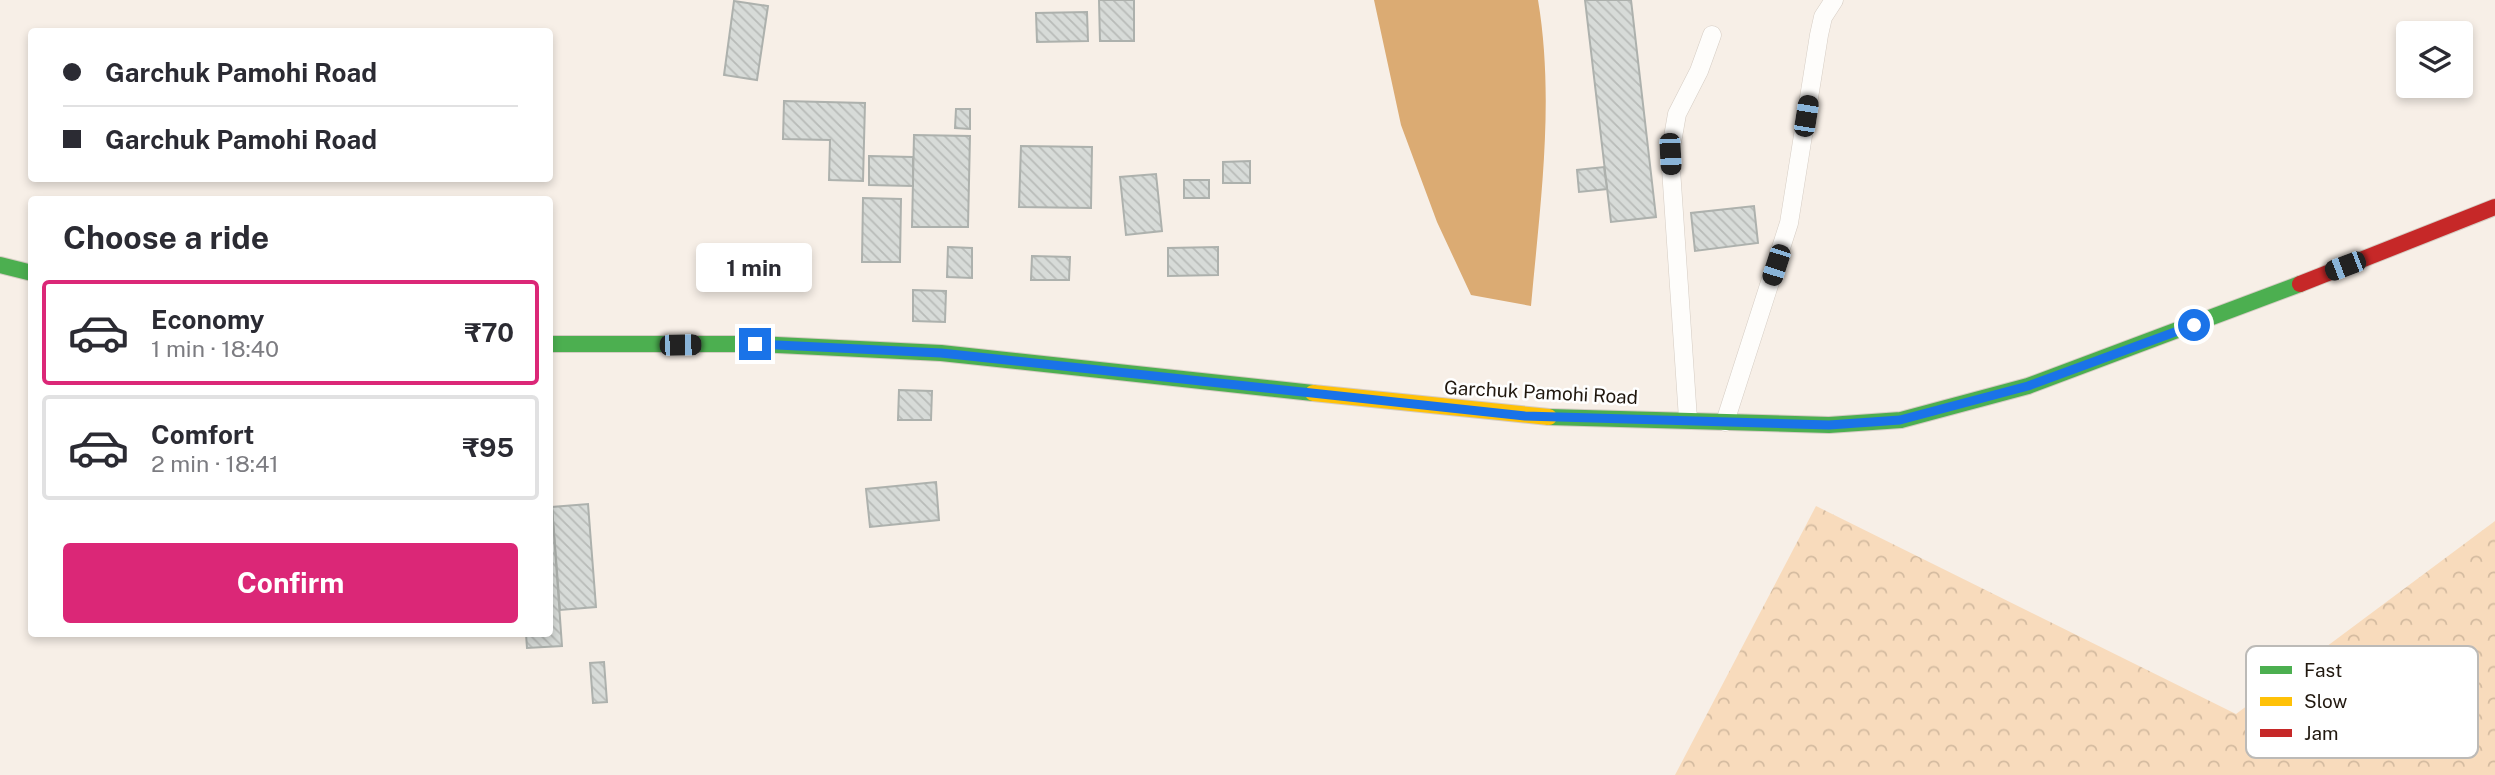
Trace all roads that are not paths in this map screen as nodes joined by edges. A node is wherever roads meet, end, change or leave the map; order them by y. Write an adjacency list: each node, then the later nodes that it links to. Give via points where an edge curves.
1 (1834, 0): 8 (lane, via 1819,35 1789,223)
2 (1712, 35): 7 (lane, via 1677,114 1670,154)
3 (2495, 207): 8 (main road, Garchuk Pamohi Road, via 2028,386 1900,420 1829,425)
4 (0, 265): 5 (main road)
5 (28, 272)
6 (553, 344): 7 (main road, Garchuk Pamohi Road, via 755,344 941,353 1525,416)
7 (1688, 419): 8 (main road, Garchuk Pamohi Road)
8 (1725, 422)

